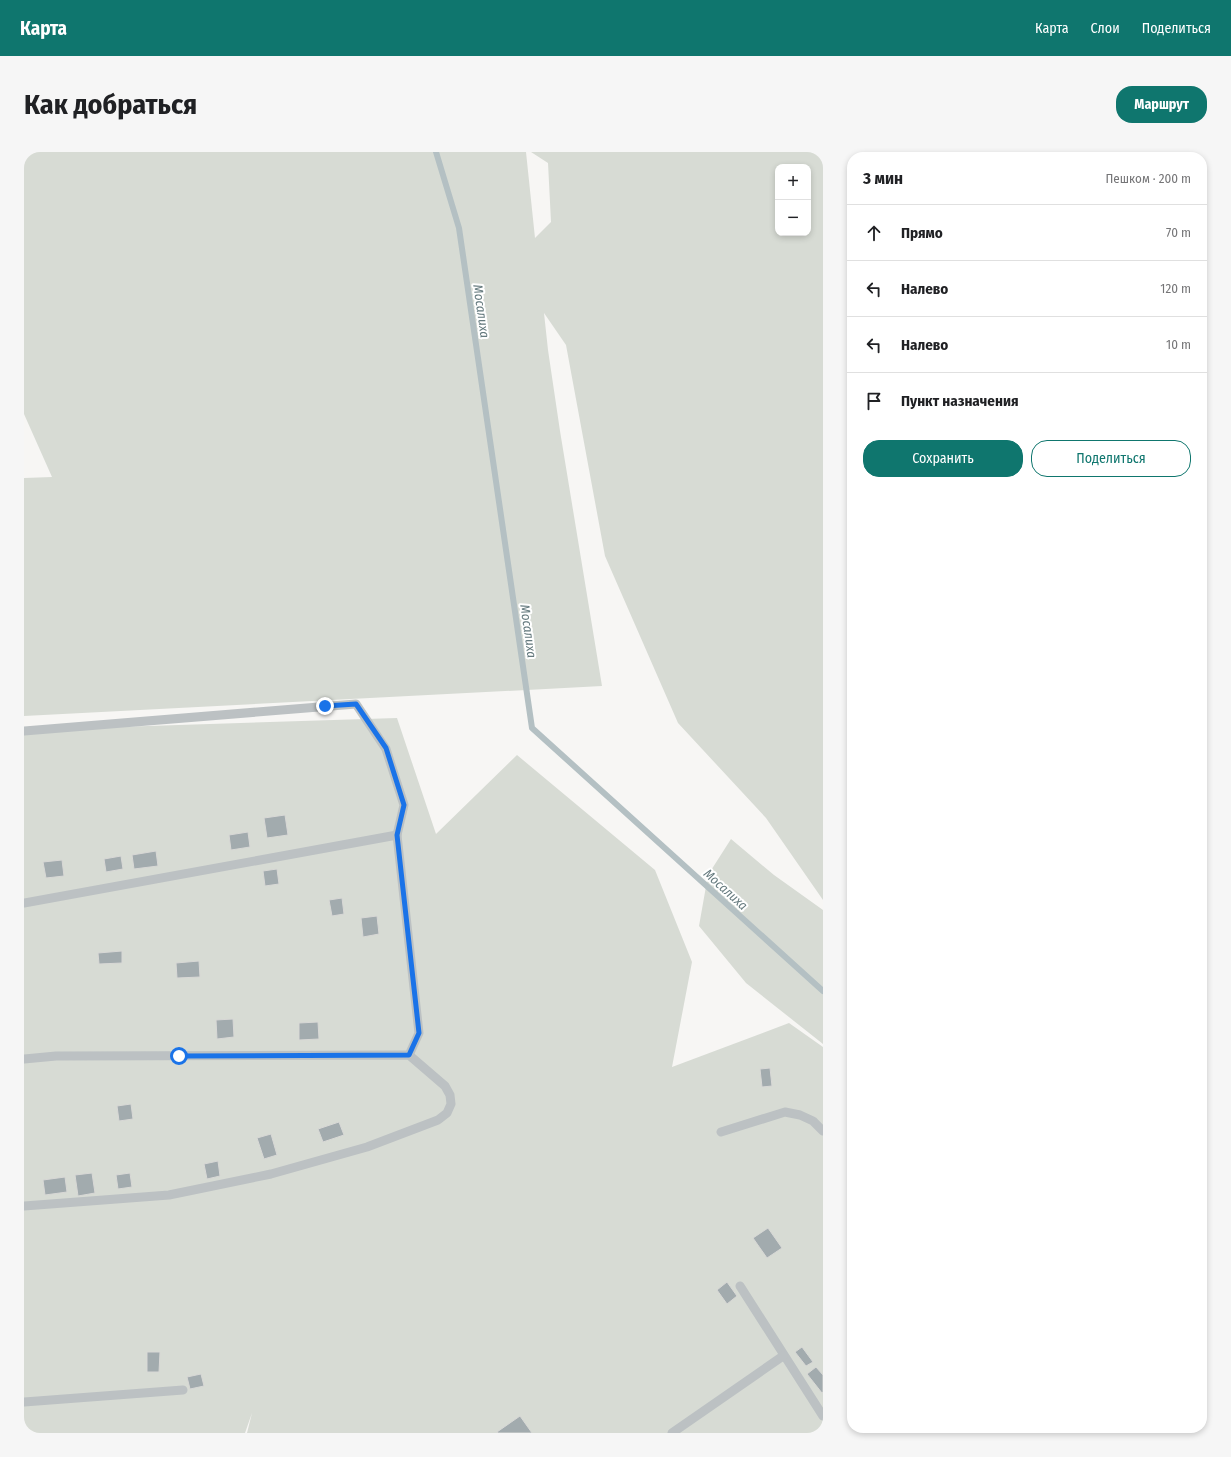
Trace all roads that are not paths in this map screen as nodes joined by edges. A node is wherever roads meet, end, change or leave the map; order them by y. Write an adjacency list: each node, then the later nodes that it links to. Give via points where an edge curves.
1 (24, 731): 2 (lane, via 356,704 386,748 404,805)
2 (397, 835): 3 (lane); 4 (lane, via 419,1033)
3 (24, 902)
4 (409, 1055): 5 (lane, via 64,1056); 8 (lane, via 445,1086 450,1095 451,1104 447,1113 438,1120 367,1147 271,1174 169,1195)
5 (24, 1059)
6 (823, 1131): 7 (lane, via 813,1121 785,1112)
7 (721, 1132)
8 (24, 1206)
9 (740, 1286): 10 (lane)
10 (783, 1356): 13 (lane); 14 (lane)
11 (183, 1390): 12 (lane)
12 (24, 1402)
13 (823, 1416)
14 (672, 1433)

